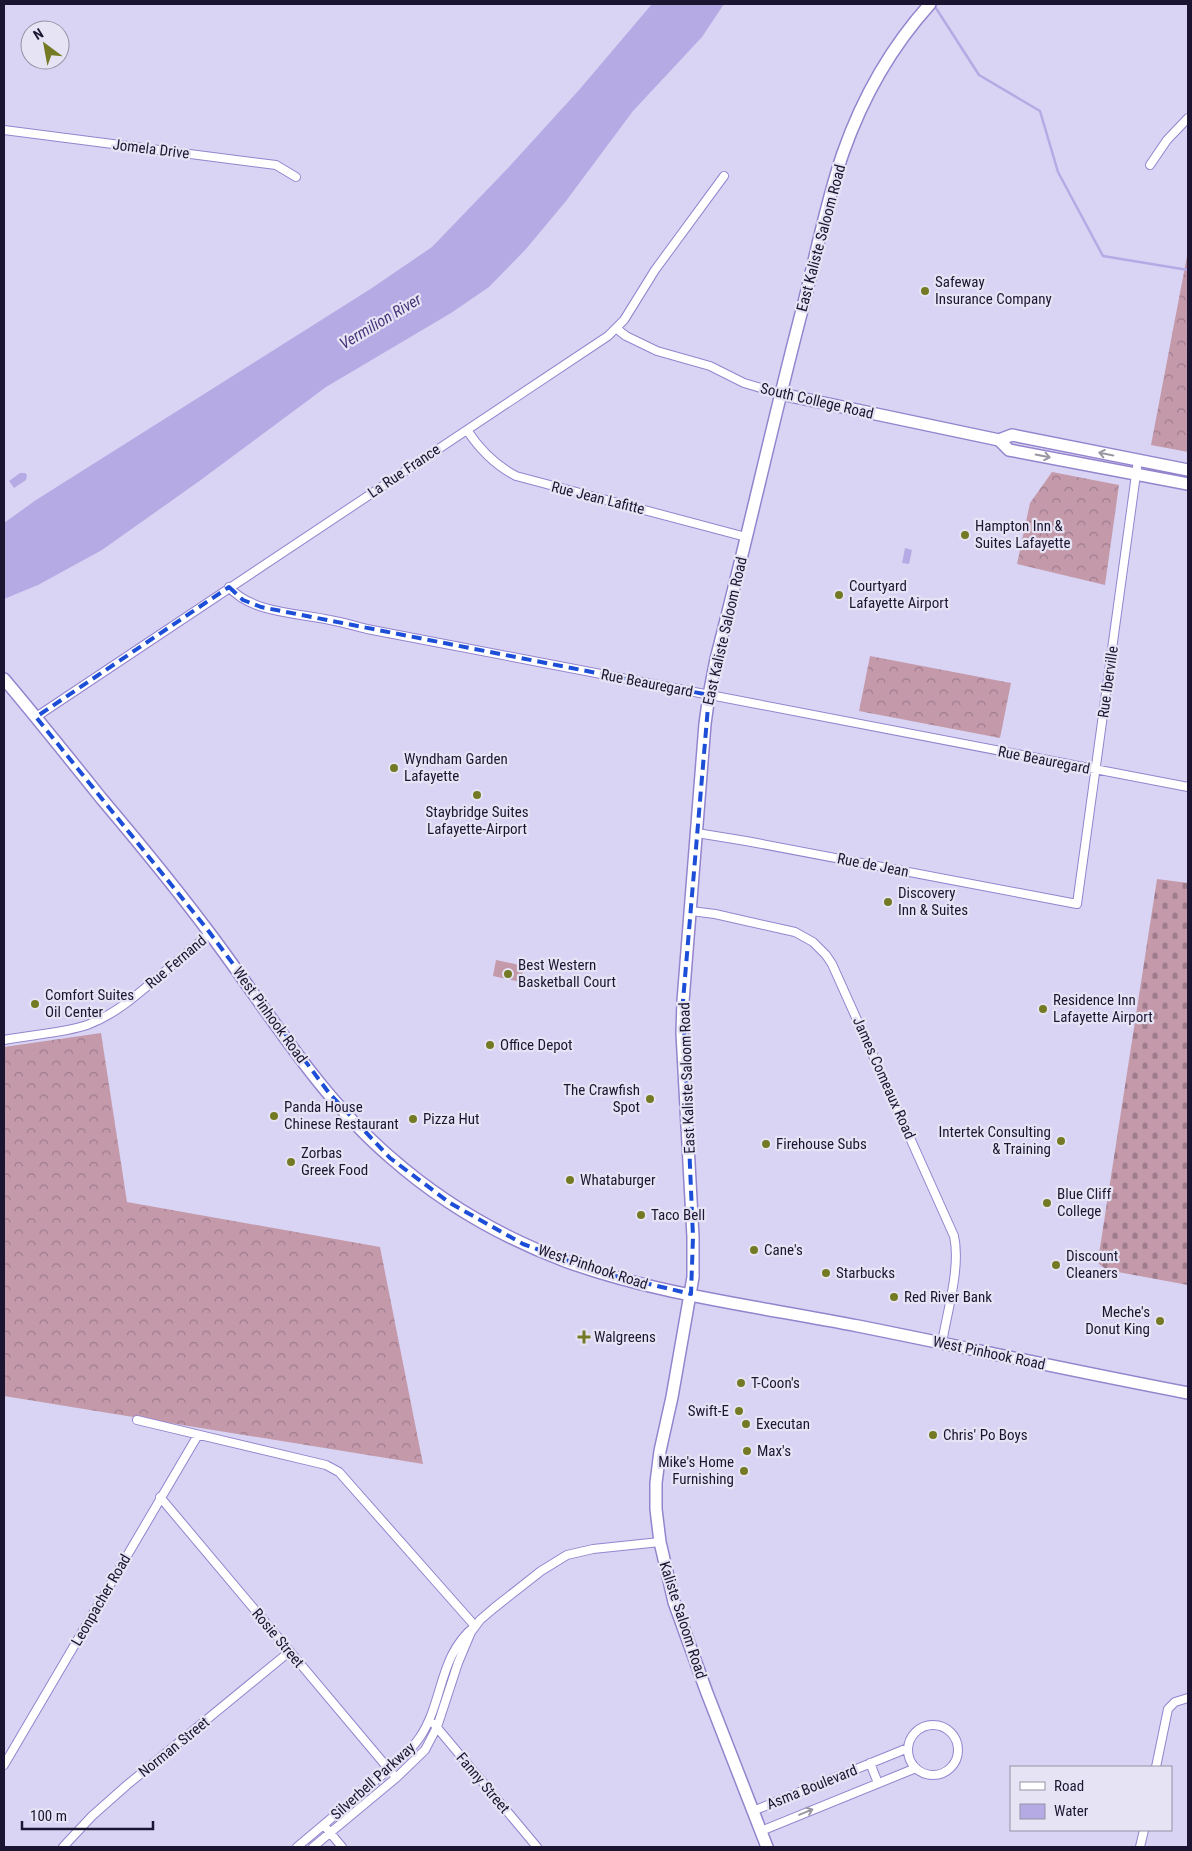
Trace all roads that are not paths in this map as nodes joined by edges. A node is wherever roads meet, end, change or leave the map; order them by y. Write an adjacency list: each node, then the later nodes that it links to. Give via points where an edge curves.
1 (930, 4): 8 (main road, East Kaliste Saloom Road, via 896,46 844,151)
2 (1188, 118): 4 (street)
3 (4, 130): 6 (street, Jomela Drive, via 276,165)
4 (1150, 165)
5 (724, 176): 7 (street, La Rue France)
6 (296, 177)
7 (617, 328): 8 (street, South College Road, via 657,351 710,366 744,383); 9 (street, La Rue France)
8 (781, 394): 10 (main road, South College Road); 15 (main road, East Kaliste Saloom Road)
9 (466, 430): 15 (street, Rue Jean Lafitte, via 488,457 516,476); 16 (street, La Rue France)
10 (999, 440): 11 (main road, South College Road, one-way to 10, via 1012,435); 13 (main road, South College Road, one-way to 13, via 1009,450)
11 (1138, 460): 12 (main road, South College Road); 13 (street, Rue Iberville)
12 (1188, 470)
13 (1137, 474): 14 (main road, South College Road); 20 (street, Rue Iberville)
14 (1188, 484)
15 (746, 537): 18 (main road, East Kaliste Saloom Road)
16 (230, 587): 18 (street, Rue Beauregard, via 243,600 262,607); 19 (street, La Rue France)
17 (4, 679): 19 (main road, West Pinhook Road)
18 (709, 695): 20 (street, Rue Beauregard); 22 (main road, East Kaliste Saloom Road)
19 (36, 717): 25 (main road, West Pinhook Road)
20 (1096, 770): 21 (street, Rue Beauregard); 23 (street, Rue Iberville)
21 (1188, 787)
22 (697, 833): 23 (street, Rue de Jean); 24 (main road, East Kaliste Saloom Road)
23 (1078, 904)
24 (691, 911): 27 (main road, East Kaliste Saloom Road, via 682,1033 693,1237); 28 (street, James Comeaux Road, via 794,932 813,942 832,964 954,1236 956,1266)
25 (210, 933): 26 (street, Rue Fernand, via 134,996 99,1019 74,1028); 27 (main road, West Pinhook Road, via 329,1094 365,1135 414,1177 481,1222 545,1253 598,1272)
26 (4, 1040)
27 (691, 1294): 28 (main road, West Pinhook Road); 33 (main road, Kaliste Saloom Road, via 658,1465 656,1509)
28 (942, 1343): 29 (main road, West Pinhook Road)
29 (1188, 1393)
30 (137, 1420): 31 (street)
31 (198, 1435): 32 (street, Leonpacher Road); 34 (street, via 326,1465 339,1472)
32 (160, 1497): 35 (street, Rosie Street); 41 (street, Leonpacher Road)
33 (660, 1542): 34 (street, Silverbell Parkway, via 567,1555 541,1571); 47 (main road, Kaliste Saloom Road, via 680,1620)
34 (475, 1626): 37 (street, Silverbell Parkway, via 451,1654); 38 (street, Silverbell Parkway, via 461,1654)
35 (289, 1652): 44 (street, Rosie Street); 52 (street, Norman Street, via 127,1785)
36 (1188, 1698): 42 (street, via 1175,1702 1168,1709)
37 (429, 1719): 38 (street, Fanny Street); 44 (street, Silverbell Parkway, via 413,1746)
38 (436, 1727): 45 (street, Silverbell Parkway, via 425,1750); 56 (street, Fanny Street)
39 (908, 1748): 40 (street, Asma Boulevard); 43 (street); 43 (street, via 913,1734 931,1725 945,1728 955,1739 956,1759 947,1770 926,1774)
40 (870, 1763): 46 (street, Asma Boulevard); 47 (street, Asma Boulevard)
41 (4, 1765)
42 (1156, 1766)
43 (916, 1768): 46 (street, Asma Boulevard)
44 (389, 1769): 45 (street, Rosie Street); 48 (street, Silverbell Parkway)
45 (396, 1778): 51 (street, Silverbell Parkway)
46 (878, 1783): 49 (street, Asma Boulevard, one-way to 46)
47 (753, 1811): 49 (main road, Kaliste Saloom Road)
48 (323, 1825): 51 (street); 53 (street, Silverbell Parkway)
49 (761, 1831): 57 (main road, Kaliste Saloom Road)
50 (1144, 1831): 58 (street)
51 (330, 1833): 54 (street, Silverbell Parkway); 55 (street)
52 (63, 1847)
53 (297, 1847)
54 (312, 1847)
55 (342, 1847)
56 (537, 1847)
57 (767, 1847)
58 (1140, 1847)

